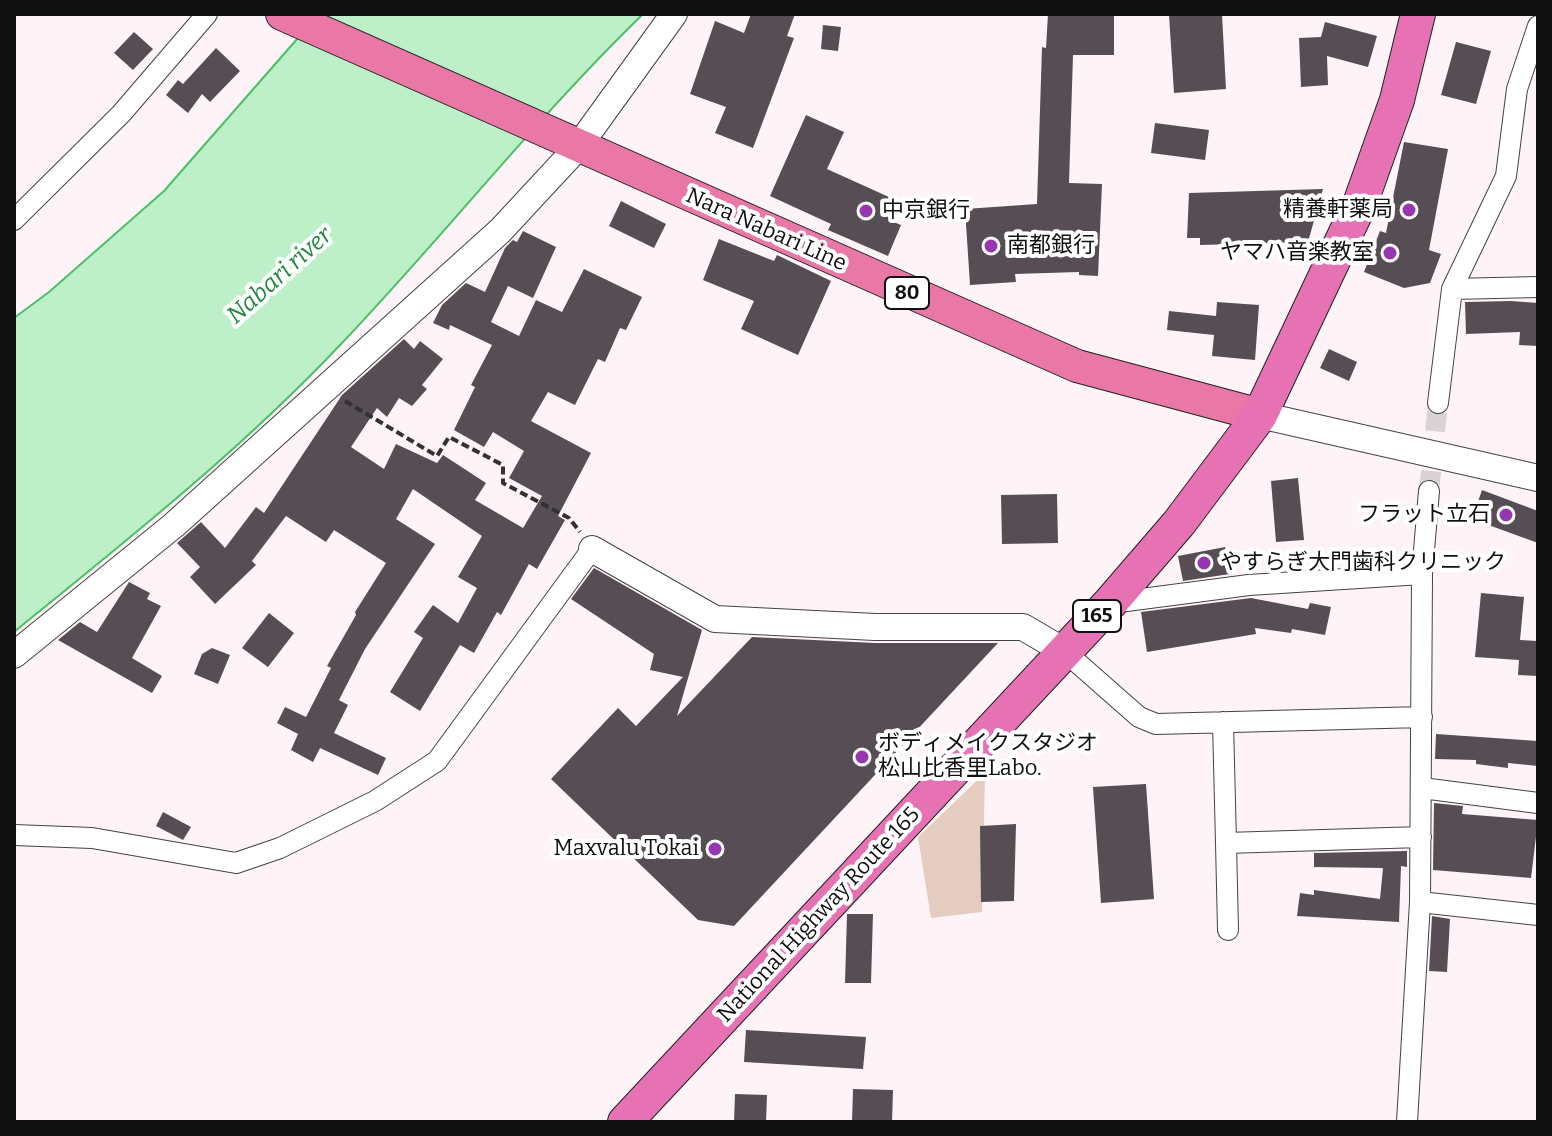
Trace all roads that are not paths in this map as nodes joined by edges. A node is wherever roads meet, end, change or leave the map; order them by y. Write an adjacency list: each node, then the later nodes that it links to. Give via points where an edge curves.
1 (207, 14): 7 (street, via 121,114)
2 (674, 14): 6 (street)
3 (1418, 14): 11 (highway, National Highway Route 165 / 165, via 1397,100 1361,201)
4 (291, 18): 6 (main road, Nara Nabari Line / 80)
5 (1538, 26): 9 (street, via 1517,89 1506,176)
6 (571, 144): 11 (main road, Nara Nabari Line / 80, via 1077,366); 18 (street, via 500,231 174,525)
7 (14, 220)
8 (1538, 287): 9 (street)
9 (1452, 289): 10 (street)
10 (1438, 403)
11 (1260, 415): 12 (street); 16 (highway, National Highway Route 165 / 165, via 1179,523)
12 (1538, 478)
13 (1429, 491): 15 (street)
14 (592, 549): 17 (street, via 715,619 1023,627); 23 (street, via 437,761 375,801 280,848 236,863 92,838)
15 (1422, 574): 16 (street, via 1249,585); 19 (street)
16 (1110, 603): 17 (highway, National Highway Route 165 / 165)
17 (1064, 651): 20 (street, via 1147,722); 29 (highway, National Highway Route 165 / 165)
18 (14, 655)
19 (1422, 717): 20 (street); 21 (street)
20 (1223, 722): 25 (street)
21 (1422, 788): 22 (street); 24 (street)
22 (1538, 803)
23 (14, 835)
24 (1421, 837): 25 (street); 26 (street)
25 (1226, 843): 28 (street)
26 (1420, 902): 27 (street); 30 (street)
27 (1538, 915)
28 (1228, 930)
29 (625, 1122)
30 (1407, 1122)

